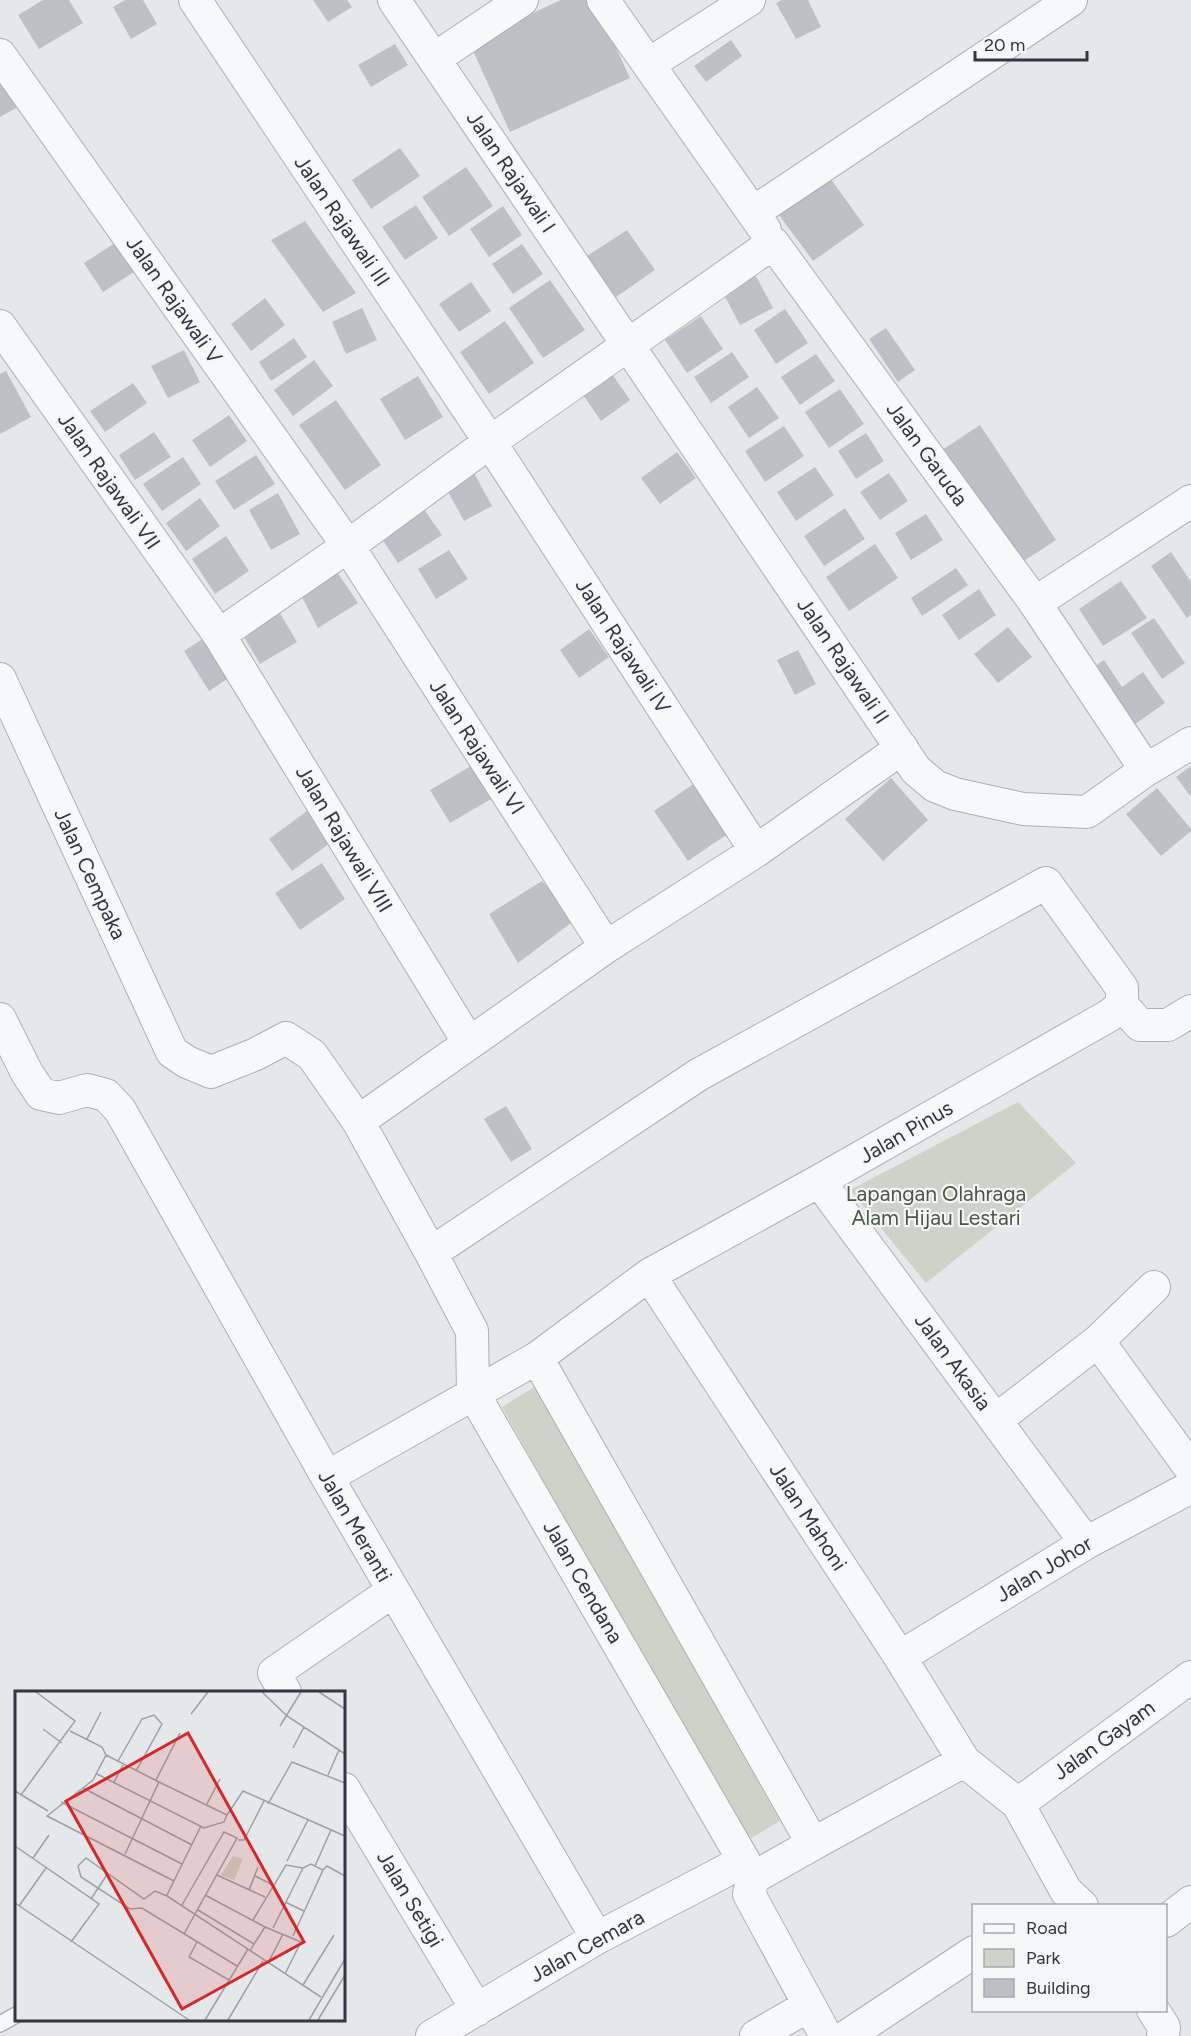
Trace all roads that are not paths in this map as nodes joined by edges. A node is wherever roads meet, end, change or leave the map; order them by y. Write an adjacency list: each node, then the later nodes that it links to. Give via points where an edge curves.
1 (195, 0): 14 (street, Jalan Rajawali III)
2 (394, 0): 8 (street, Jalan Rajawali I)
3 (522, 0): 8 (street)
4 (603, 0): 9 (street, Jalan Garuda)
5 (749, 0): 9 (street)
6 (1071, 0): 10 (street)
7 (0, 55): 16 (street, Jalan Rajawali V)
8 (434, 59): 13 (street, Jalan Rajawali I)
9 (649, 64): 10 (street, Jalan Garuda)
10 (754, 212): 11 (street, Jalan Garuda)
11 (773, 243): 13 (street); 17 (street, Jalan Garuda)
12 (0, 326): 18 (street, Jalan Rajawali VII)
13 (628, 344): 14 (street); 22 (street, Jalan Rajawali II)
14 (490, 442): 16 (street); 24 (street, Jalan Rajawali IV)
15 (1191, 501): 17 (street)
16 (348, 546): 18 (street); 25 (street, Jalan Rajawali VI)
17 (1035, 603): 23 (street, Jalan Garuda)
18 (219, 635): 29 (street, Jalan Rajawali VIII)
19 (0, 679): 20 (street, Jalan Cempaka)
20 (8, 716): 30 (street, Jalan Cempaka, via 172,1052)
21 (1191, 743): 23 (street)
22 (902, 748): 23 (street, Jalan Rajawali II, via 916,770 935,786 1023,809 1088,812); 24 (street)
23 (1146, 770)
24 (756, 851): 25 (street)
25 (606, 947): 29 (street)
26 (1122, 1005): 27 (street, via 1140,1025 1168,1025); 32 (street, Jalan Pinus); 33 (street, via 1122,988 1046,883 698,1075)
27 (1191, 1011)
28 (0, 1019): 41 (street, Jalan Meranti, via 41,1094 59,1098 87,1090 106,1095 120,1110)
29 (469, 1043): 31 (street)
30 (187, 1062): 31 (street, Jalan Cendana, via 211,1072 286,1038 312,1055)
31 (362, 1119): 33 (street, Jalan Cendana)
32 (819, 1181): 34 (street, Jalan Pinus); 39 (street, Jalan Akasia)
33 (431, 1253): 38 (street, Jalan Cendana, via 472,1331)
34 (649, 1275): 37 (street, Jalan Pinus); 45 (street, Jalan Mahoni)
35 (1154, 1287): 36 (street)
36 (1098, 1341): 39 (street); 40 (street)
37 (537, 1358): 38 (street, Jalan Pinus); 51 (street)
38 (474, 1393): 41 (street, Jalan Pinus); 52 (street, Jalan Cendana)
39 (996, 1420): 43 (street, Jalan Akasia)
40 (1191, 1469)
41 (327, 1477): 44 (street, Jalan Meranti)
42 (1191, 1486): 43 (street, Jalan Johor)
43 (1086, 1543): 45 (street, Jalan Johor)
44 (393, 1591): 47 (street, via 274,1673); 56 (street, Jalan Meranti)
45 (900, 1658): 48 (street, Jalan Mahoni)
46 (1191, 1677): 50 (street, Jalan Gayam)
47 (284, 1691)
48 (964, 1761): 50 (street, Jalan Mahoni); 51 (street, Jalan Cemara)
49 (345, 1791): 59 (street, Jalan Setigi)
50 (1018, 1804): 53 (street)
51 (813, 1844): 52 (street, Jalan Cemara)
52 (749, 1870): 56 (street, Jalan Cemara); 58 (street, Jalan Cendana, via 749,1894)
53 (1064, 1900)
54 (1191, 1902): 55 (street)
55 (1167, 1920)
56 (597, 1938): 59 (street, Jalan Cemara)
57 (972, 1953): 66 (street)
58 (808, 2006): 64 (street); 65 (street, Jalan Cendana)
59 (477, 2010): 63 (street, Jalan Cemara)
60 (1154, 2012): 67 (street, via 1164,2027)
61 (15, 2016): 62 (lane)
62 (0, 2024)
63 (432, 2036)
64 (756, 2036)
65 (826, 2036)
66 (847, 2036)
67 (1163, 2036)

